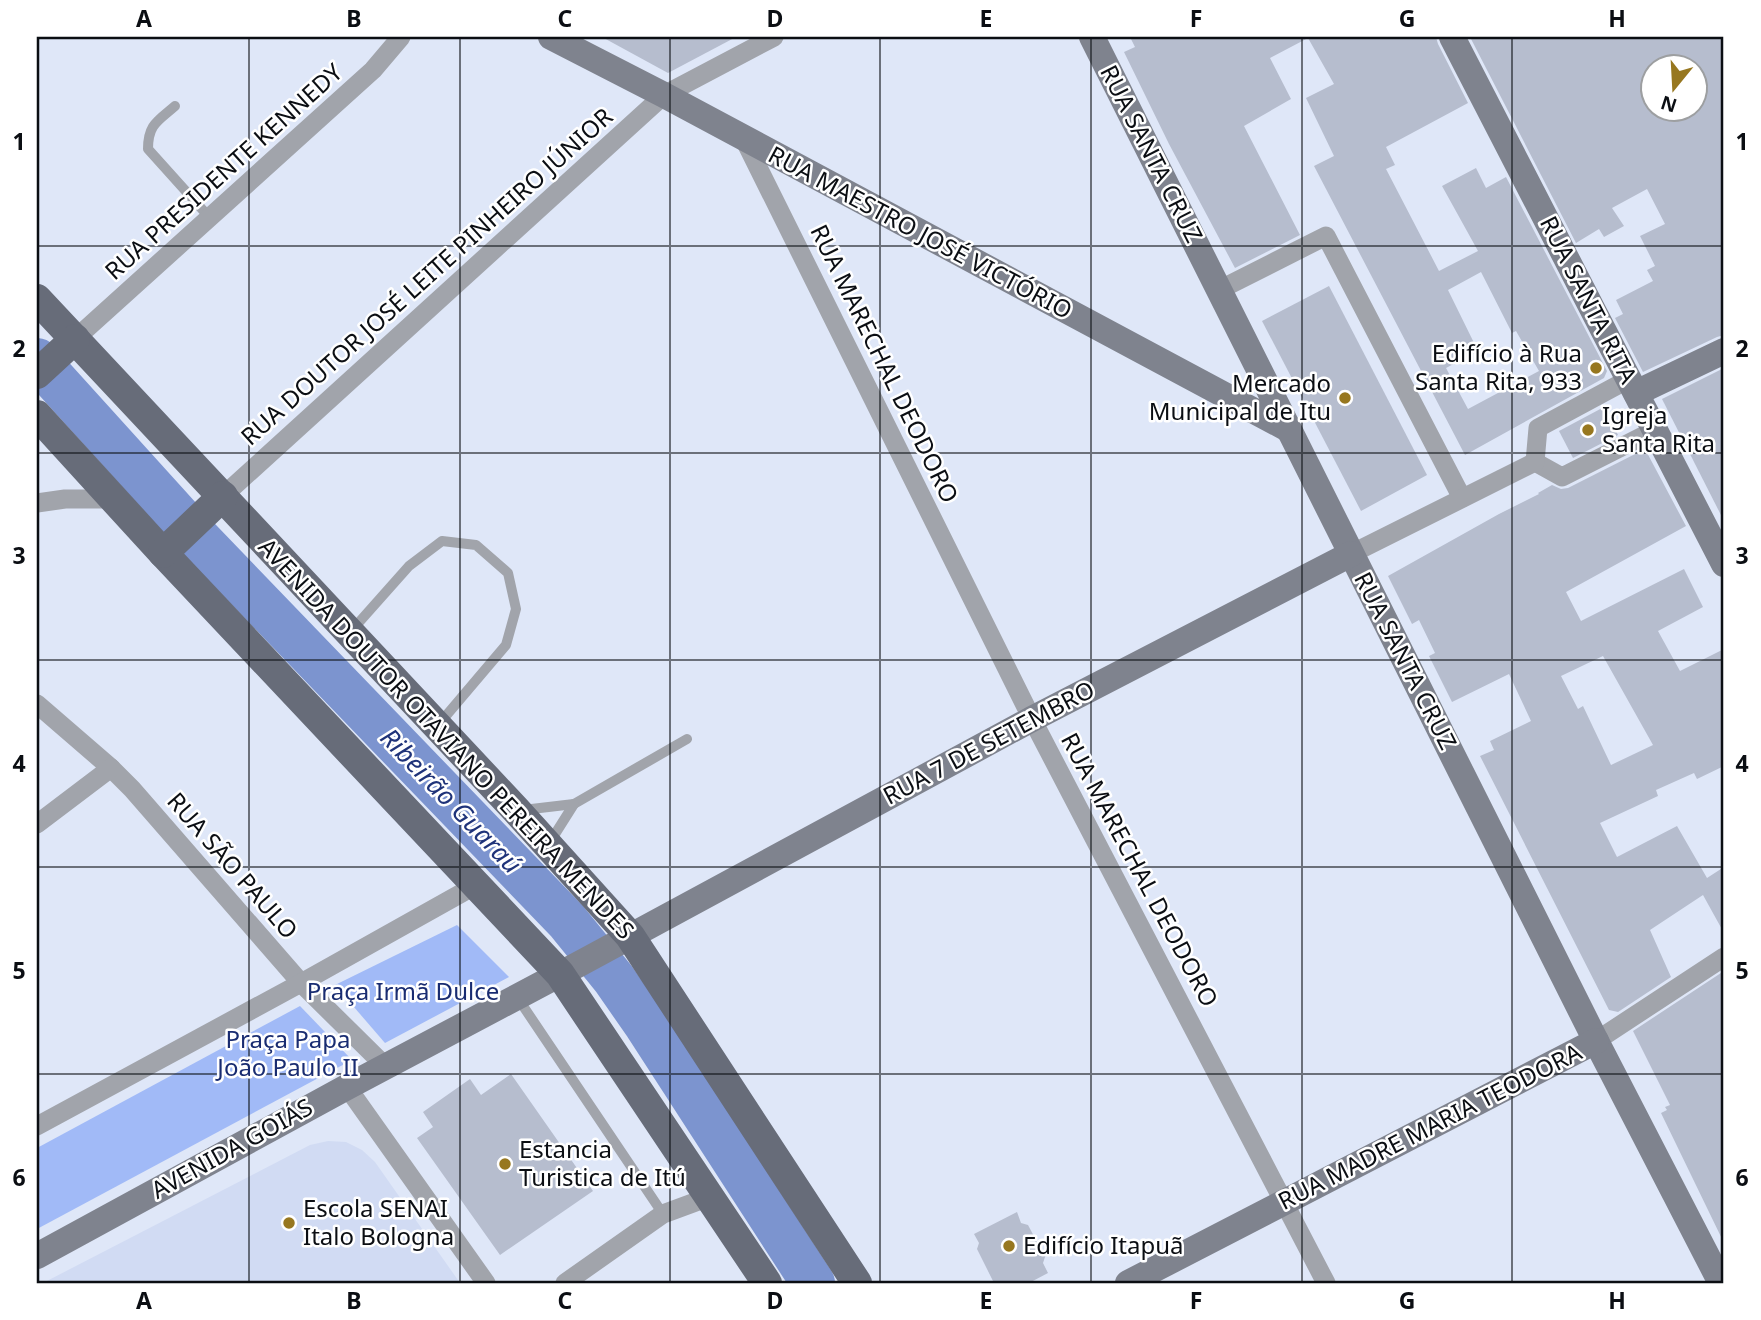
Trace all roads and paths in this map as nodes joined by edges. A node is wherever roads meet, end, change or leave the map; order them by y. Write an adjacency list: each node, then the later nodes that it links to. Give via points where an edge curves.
1 (401, 37): 9 (street, RUA PRESIDENTE KENNEDY, via 373,70)
2 (551, 37): 6 (street, RUA MAESTRO JOSÉ VICTÓRIO)
3 (774, 37): 6 (street, RUA DOUTOR JOSÉ LEITE PINHEIRO JÚNIOR)
4 (1092, 37): 10 (street, RUA SANTA CRUZ)
5 (1452, 37): 14 (street, RUA SANTA RITA)
6 (664, 95): 8 (street, RUA MAESTRO JOSÉ VICTÓRIO); 22 (street, RUA DOUTOR JOSÉ LEITE PINHEIRO JÚNIOR)
7 (176, 106): 9 (lane, via 155,123 148,134 148,149)
8 (744, 139): 16 (street, RUA MAESTRO JOSÉ VICTÓRIO); 28 (street, RUA MARECHAL DEODORO)
9 (210, 218): 13 (street, RUA PRESIDENTE KENNEDY)
10 (1219, 290): 16 (street, RUA SANTA CRUZ); 19 (street, via 1326,236)
11 (37, 299): 13 (main road, AVENIDA DOUTOR OTAVIANO PEREIRA MENDES)
12 (1724, 351): 14 (street)
13 (55, 357): 22 (main road, AVENIDA DOUTOR OTAVIANO PEREIRA MENDES)
14 (1633, 386): 17 (street, RUA SANTA RITA); 18 (street, via 1538,428)
15 (37, 415): 20 (main road)
16 (1289, 429): 24 (street, RUA SANTA CRUZ)
17 (1655, 429): 18 (street, via 1562,477); 25 (street, RUA SANTA RITA)
18 (1535, 462): 19 (street)
19 (1462, 498): 24 (street)
20 (113, 499): 21 (street); 23 (main road)
21 (37, 503)
22 (214, 504): 23 (main road); 26 (main road, AVENIDA DOUTOR OTAVIANO PEREIRA MENDES)
23 (170, 545): 36 (main road)
24 (1351, 554): 28 (street, RUA 7 DE SETEMBRO); 42 (street, RUA SANTA CRUZ)
25 (1724, 564)
26 (349, 633): 29 (main road, AVENIDA DOUTOR OTAVIANO PEREIRA MENDES); 29 (lane, via 409,566 442,541 476,545 508,573 516,609 506,645)
27 (37, 704): 31 (street, RUA SÃO PAULO)
28 (1032, 719): 37 (street, RUA 7 DE SETEMBRO); 47 (street, RUA MARECHAL DEODORO)
29 (437, 727): 33 (main road, AVENIDA DOUTOR OTAVIANO PEREIRA MENDES)
30 (687, 738): 32 (lane)
31 (111, 768): 34 (street); 40 (street, RUA SÃO PAULO)
32 (575, 804): 33 (lane); 35 (lane)
33 (516, 810): 35 (main road, AVENIDA DOUTOR OTAVIANO PEREIRA MENDES)
34 (37, 824)
35 (548, 845): 37 (main road, AVENIDA DOUTOR OTAVIANO PEREIRA MENDES)
36 (476, 885): 39 (main road); 40 (street)
37 (621, 941): 39 (street, AVENIDA GOIÁS); 54 (main road, AVENIDA DOUTOR OTAVIANO PEREIRA MENDES)
38 (1724, 957): 42 (street, RUA MADRE MARIA TEODORA)
39 (570, 969): 41 (street, AVENIDA GOIÁS); 46 (main road)
40 (301, 983): 43 (street, RUA SÃO PAULO); 45 (street)
41 (516, 997): 43 (street, AVENIDA GOIÁS); 48 (lane)
42 (1596, 1041): 47 (street, RUA MADRE MARIA TEODORA); 50 (street, RUA SANTA CRUZ)
43 (385, 1066): 44 (street, AVENIDA GOIÁS)
44 (347, 1087): 49 (street, AVENIDA GOIÁS); 51 (street)
45 (37, 1126)
46 (709, 1196): 48 (street); 53 (main road)
47 (1284, 1202): 55 (street, RUA MADRE MARIA TEODORA); 56 (street, RUA MARECHAL DEODORO)
48 (663, 1214): 52 (street)
49 (37, 1256)
50 (1720, 1272)
51 (486, 1283)
52 (565, 1283)
53 (767, 1283)
54 (858, 1283)
55 (1128, 1283)
56 (1326, 1283)

